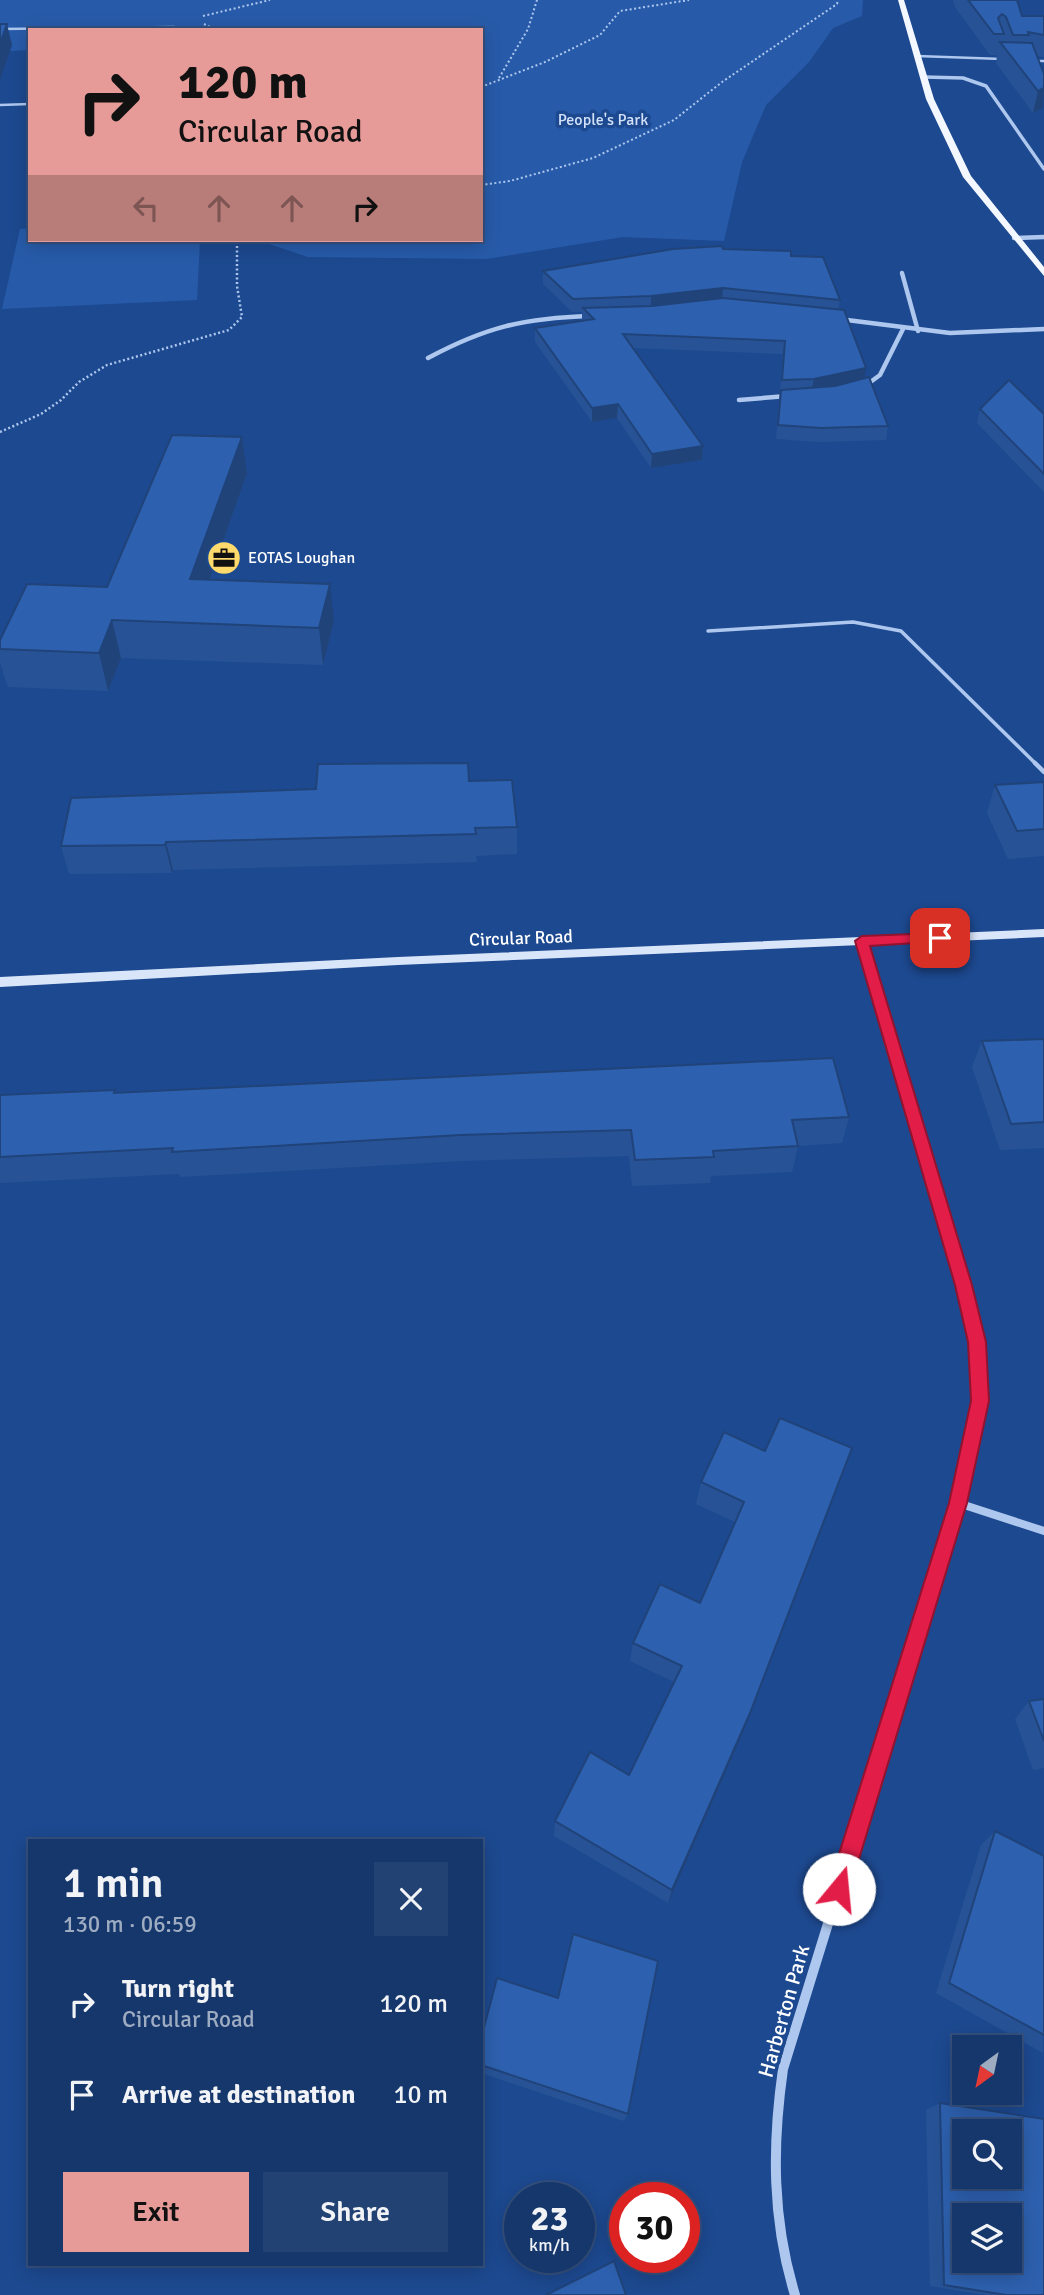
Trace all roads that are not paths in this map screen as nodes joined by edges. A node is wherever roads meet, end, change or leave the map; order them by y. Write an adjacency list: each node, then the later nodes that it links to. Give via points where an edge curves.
1 (901, 0): 7 (main road)
2 (174, 27): 3 (lane)
3 (87, 28)
4 (0, 29): 5 (lane)
5 (28, 29)
6 (1002, 49): 7 (lane, via 1006,60)
7 (918, 56): 10 (main road)
8 (1031, 61): 9 (lane)
9 (1044, 61)
10 (923, 77): 13 (street, via 969,79 986,86); 15 (main road, via 967,177)
11 (28, 104): 12 (lane)
12 (0, 105)
13 (1044, 169)
14 (1044, 237): 15 (street)
15 (1014, 238): 16 (main road)
16 (1044, 272)
17 (902, 273): 22 (street)
18 (600, 316): 23 (street, via 511,321 481,330)
19 (833, 318): 20 (street)
20 (903, 329): 22 (street); 24 (street, via 880,375)
21 (1044, 329): 22 (street)
22 (918, 331)
23 (428, 358)
24 (857, 389)
25 (791, 396): 26 (street)
26 (739, 400)
27 (708, 631): 28 (lane, via 853,622 901,631)
28 (1044, 772)
29 (1044, 933): 30 (street, Circular Road)
30 (862, 941): 31 (street, Circular Road); 32 (street, Harberton Park, via 977,1342 980,1401)
31 (0, 982)
32 (958, 1503): 33 (street); 34 (street, Harberton Park, via 783,2069 775,2122 775,2182)
33 (1044, 1531)
34 (795, 2295)

